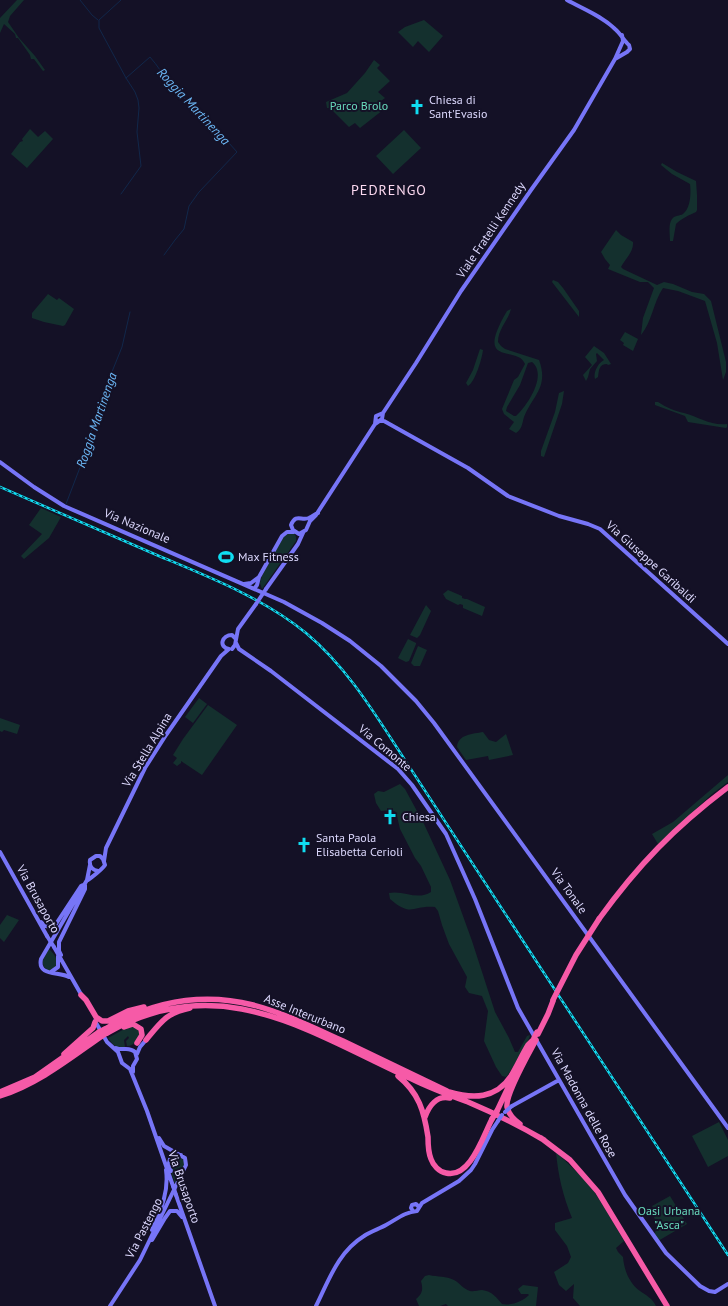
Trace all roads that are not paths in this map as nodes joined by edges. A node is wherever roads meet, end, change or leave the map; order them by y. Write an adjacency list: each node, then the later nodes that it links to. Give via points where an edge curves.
1 (567, 0): 2 (street, via 615,28 622,35)
2 (622, 45): 3 (street); 3 (street, via 629,45 630,49); 4 (street, Viale Fratelli Kennedy)
3 (624, 52): 4 (street, Viale Fratelli Kennedy)
4 (615, 59): 5 (street, Viale Fratelli Kennedy, via 574,130 462,292)
5 (381, 418): 7 (street); 22 (street, Via Giuseppe Garibaldi, via 468,468 508,496 600,529)
6 (0, 462): 16 (street, Via Nazionale, via 34,488 64,506)
7 (318, 513): 8 (street); 10 (street)
8 (304, 519): 9 (street, via 296,518); 10 (street)
9 (291, 525): 11 (street); 13 (street)
10 (307, 526): 12 (street)
11 (295, 532): 12 (street); 13 (street, via 287,532); 14 (street)
12 (303, 533): 14 (street)
13 (282, 536): 15 (street)
14 (296, 545): 19 (street, bridge)
15 (260, 576): 16 (street, via 252,583); 17 (street); 18 (street, Via Nazionale, via 261,590)
16 (242, 584): 17 (street, Via Nazionale)
17 (254, 589): 18 (street, Via Nazionale)
18 (272, 597): 27 (street, Via Nazionale, via 327,627 359,648)
19 (238, 629): 20 (street); 21 (street)
20 (229, 635): 21 (street, via 234,636); 23 (street, via 224,638)
21 (236, 641): 24 (street); 25 (street)
22 (728, 644)
23 (222, 645): 24 (street, via 226,649); 26 (street, Via Stella Alpina)
24 (231, 649): 25 (street); 26 (street, Via Stella Alpina)
25 (239, 649): 36 (street, Via Comonte, via 404,775 446,834)
26 (221, 656): 29 (street, Via Stella Alpina, via 150,759)
27 (386, 671): 67 (street, Via Tonale, via 434,723)
28 (728, 787): 47 (highway, bridge, via 664,841 624,886 576,955)
29 (106, 848): 31 (street, Via Stella Alpina); 32 (street, Via Stella Alpina)
30 (0, 852): 37 (street, Via Brusaporto)
31 (96, 856): 32 (street, via 100,856); 33 (street, Via Stella Alpina, via 90,860)
32 (104, 861): 34 (street, Via Stella Alpina, via 104,867)
33 (90, 865): 34 (street); 35 (street, Via Stella Alpina)
34 (98, 871): 35 (street, Via Stella Alpina)
35 (86, 882): 37 (street, via 80,886 53,926 44,925); 39 (street, Via Stella Alpina, via 41,959 42,969); 40 (street, Via Stella Alpina, via 59,942 59,951)
36 (475, 899): 59 (street, Via Madonna delle Rose, via 518,1008)
37 (35, 915): 38 (street, Via Brusaporto, bridge)
38 (58, 955): 39 (street, via 58,967); 40 (street, Via Brusaporto)
39 (51, 972): 41 (street, via 66,975)
40 (69, 974): 41 (street, Via Brusaporto)
41 (73, 982): 42 (street, Via Brusaporto)
42 (81, 995): 43 (highway, via 96,1017 104,1021 128,1011); 45 (street, Via Brusaporto)
43 (162, 1005): 44 (highway, Asse Interurbano); 46 (highway, Asse Interurbano, via 154,1012); 46 (highway, Asse Interurbano, via 129,1016); 60 (highway, Asse Interurbano, via 169,1002 215,1000 254,1005 316,1029)
44 (218, 1005): 48 (highway, via 178,1011 164,1019); 52 (highway, Asse Interurbano, via 253,1010 280,1018)
45 (95, 1020): 51 (street, Via Brusaporto, via 112,1045); 54 (street, Via Brusaporto, via 107,1042); 57 (highway, via 93,1028)
46 (104, 1034): 49 (highway, via 133,1024 142,1031); 57 (highway, Asse Interurbano); 61 (highway, Asse Interurbano, via 37,1080)
47 (535, 1037): 60 (highway, via 511,1076 493,1092 469,1097); 66 (highway, bridge, via 497,1111); 68 (highway, via 507,1105 515,1121)
48 (146, 1040): 53 (street, Via Brusaporto)
49 (137, 1043): 50 (street)
50 (131, 1048): 51 (street); 53 (street)
51 (124, 1049): 54 (street)
52 (354, 1052): 62 (highway, via 419,1083); 64 (highway, via 405,1081 417,1097)
53 (137, 1054): 55 (street, Via Brusaporto)
54 (120, 1055): 56 (street, Via Brusaporto, via 122,1063)
55 (134, 1064): 56 (street); 58 (street, Via Brusaporto)
56 (126, 1066): 58 (street, Via Brusaporto)
57 (48, 1068): 61 (highway, Asse Interurbano)
58 (133, 1074): 65 (street, Via Brusaporto)
59 (559, 1080): 66 (street, bridge, via 512,1106); 76 (street, Via Madonna delle Rose, via 618,1185 666,1253 700,1286 712,1292)
60 (449, 1092): 62 (highway, Asse Interurbano)
61 (1, 1094)
62 (468, 1102): 63 (highway)
63 (486, 1110): 64 (highway, via 481,1111 445,1097 432,1104); 68 (highway)
64 (425, 1117): 66 (highway, via 432,1162 440,1171 449,1174 461,1171 470,1163)
65 (151, 1120): 69 (street, Via Brusaporto); 70 (street, via 164,1146)
66 (495, 1120): 72 (street, via 471,1170 459,1181)
67 (728, 1128)
68 (544, 1140): 80 (highway, via 570,1160 598,1192)
69 (159, 1144): 71 (street, Via Brusaporto); 75 (street, via 167,1190)
70 (184, 1156): 71 (street, via 176,1155 170,1158); 75 (street, Via Pastengo, via 186,1165)
71 (173, 1184): 74 (street, Via Brusaporto, bridge)
72 (418, 1205): 73 (street, via 417,1210); 73 (street, via 413,1204)
73 (412, 1209): 79 (street, via 364,1235 349,1247 340,1258)
74 (188, 1227): 75 (street, via 179,1212 170,1211); 78 (street, Via Brusaporto)
75 (147, 1247): 77 (street, Via Pastengo)
76 (728, 1284)
77 (110, 1306)
78 (215, 1306)
79 (316, 1306)
80 (667, 1306)

